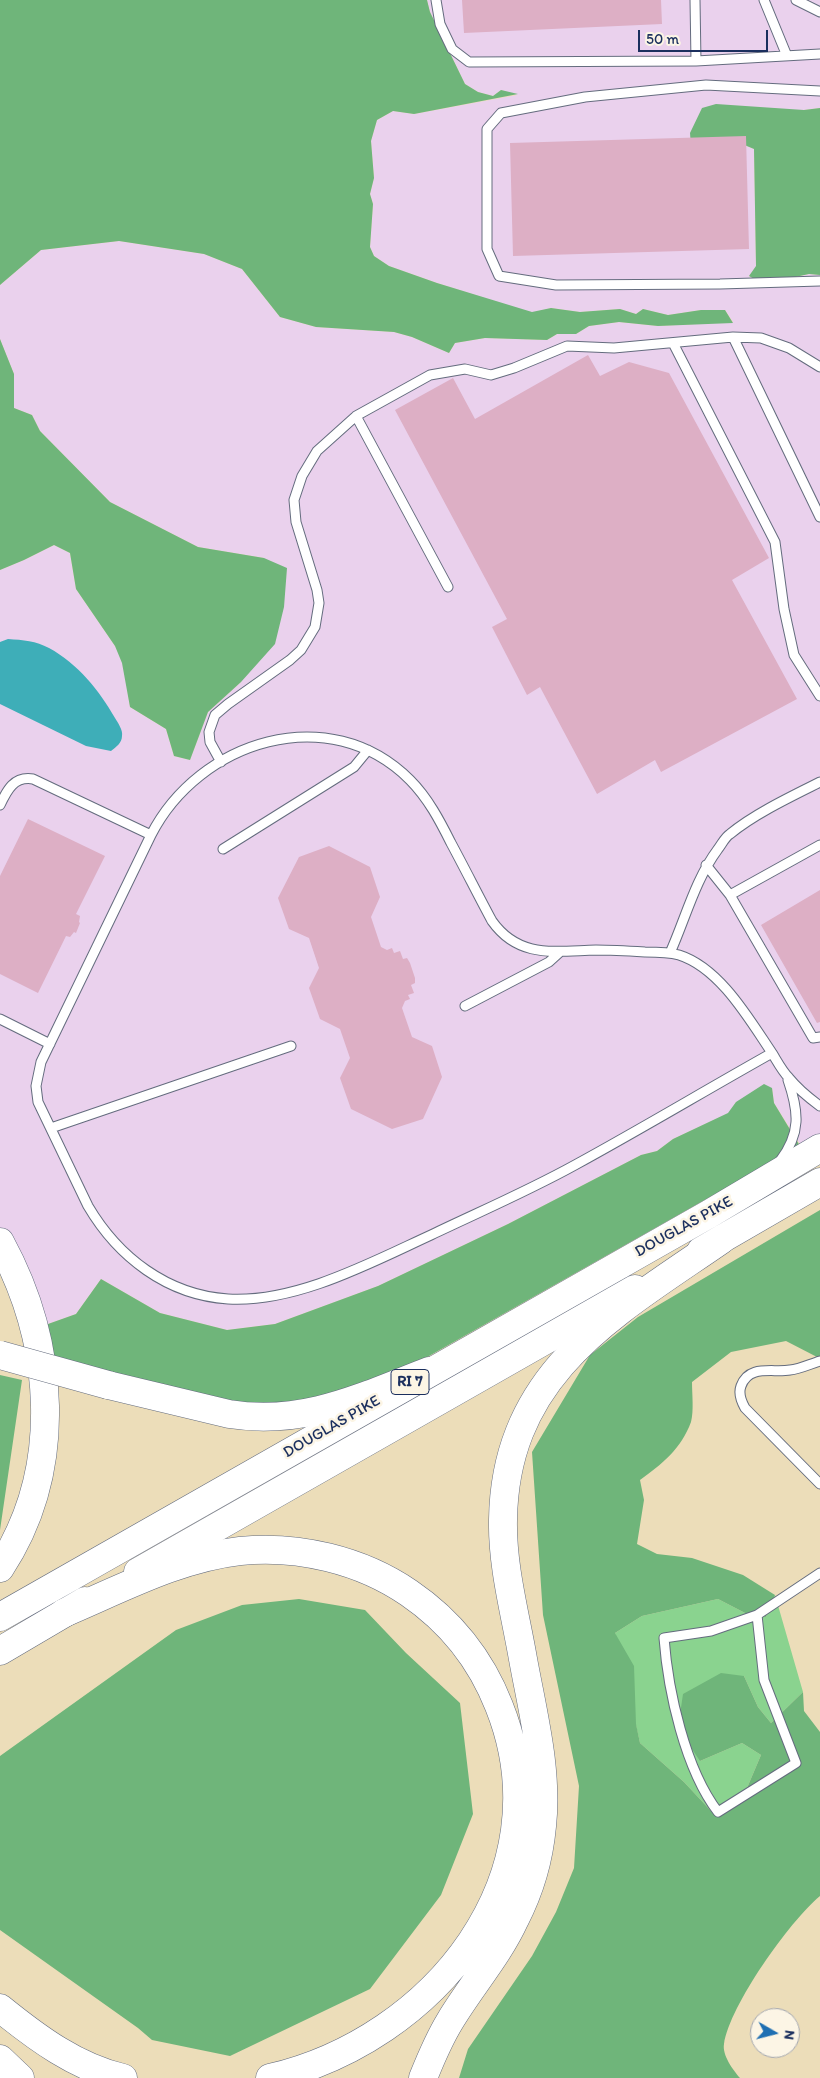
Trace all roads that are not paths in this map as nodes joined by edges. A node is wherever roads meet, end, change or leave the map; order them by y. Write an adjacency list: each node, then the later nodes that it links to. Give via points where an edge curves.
1 (436, 0): 8 (lane, via 440,24 452,49 469,62)
2 (695, 0): 8 (lane)
3 (764, 0): 7 (lane)
4 (796, 0): 5 (lane)
5 (820, 12)
6 (820, 54): 7 (lane)
7 (787, 56): 8 (lane)
8 (696, 61)
9 (820, 91): 10 (lane, via 706,85 585,97 501,113 488,129 487,249 499,276 556,285)
10 (820, 281)
11 (733, 338): 12 (lane); 13 (lane, via 761,338 773,342); 15 (lane)
12 (673, 343): 14 (lane, via 614,348 568,346 491,375 465,369 430,375); 17 (lane, via 776,542 784,609 794,654)
13 (820, 367)
14 (356, 416): 16 (lane); 19 (lane, via 317,451 302,476 294,500 296,522 317,590 319,603 315,627 301,650 290,660 215,715 209,732 210,742)
15 (820, 517)
16 (448, 587)
17 (820, 696)
18 (368, 750): 19 (lane, via 328,738 290,736 260,743); 24 (lane, via 354,767); 27 (lane, via 401,771 420,791 436,814 498,929 526,947 542,952)
19 (221, 762): 22 (lane, via 176,798)
20 (820, 782): 25 (lane, via 729,834)
21 (0, 805): 22 (lane, via 15,782 33,779)
22 (152, 836): 32 (lane)
23 (820, 845): 26 (lane)
24 (223, 849)
25 (706, 865): 26 (lane); 28 (lane)
26 (730, 895): 31 (lane, via 813,1038)
27 (560, 952): 28 (lane); 29 (lane, via 549,962)
28 (670, 953): 34 (lane, via 694,961 716,978)
29 (465, 1006)
30 (0, 1019): 32 (lane)
31 (820, 1037)
32 (50, 1044): 37 (lane, via 38,1070 36,1086 38,1102)
33 (291, 1046): 37 (lane)
34 (772, 1053): 35 (lane); 37 (lane, via 596,1154 524,1191 344,1274 258,1298 227,1299 197,1293 155,1277 128,1258 97,1221)
35 (787, 1077): 36 (lane); 39 (lane, via 796,1107 796,1133 787,1152)
36 (820, 1106)
37 (51, 1128)
38 (820, 1148): 39 (main road, DOUGLAS PIKE / RI 7)
39 (763, 1182): 45 (main road, DOUGLAS PIKE / RI 7)
40 (820, 1182): 41 (main road, DOUGLAS PIKE / RI 7)
41 (721, 1240): 49 (main road, DOUGLAS PIKE / RI 7); 58 (main road, via 588,1335 544,1386 515,1445 506,1483 503,1539 542,1771 544,1804 539,1850 515,1920 450,2021)
42 (0, 1242): 47 (main road, via 24,1292 36,1330 45,1411 43,1449 32,1502 18,1538)
43 (0, 1355): 45 (main road, bridge, via 229,1414 263,1418 331,1407)
44 (820, 1361): 46 (lane, via 792,1370 759,1370 750,1374 744,1380 740,1398)
45 (430, 1371): 51 (main road, DOUGLAS PIKE / RI 7)
46 (820, 1484)
47 (0, 1568)
48 (820, 1573): 50 (lane)
49 (64, 1613): 52 (main road, DOUGLAS PIKE / RI 7); 57 (main road, via 157,1574 220,1554 264,1550 313,1554 381,1576 421,1601 470,1652 494,1694 510,1738 517,1803 507,1867 480,1928 434,1987 396,2021 324,2062)
50 (757, 1614): 50 (lane, via 764,1680 796,1763 718,1812 709,1800 684,1742 667,1670 664,1638 711,1630)
51 (0, 1617)
52 (0, 1651)
53 (0, 2008): 56 (main road, via 71,2058)
54 (0, 2058): 55 (main road)
55 (20, 2078)
56 (123, 2078)
57 (270, 2078)
58 (423, 2078)

